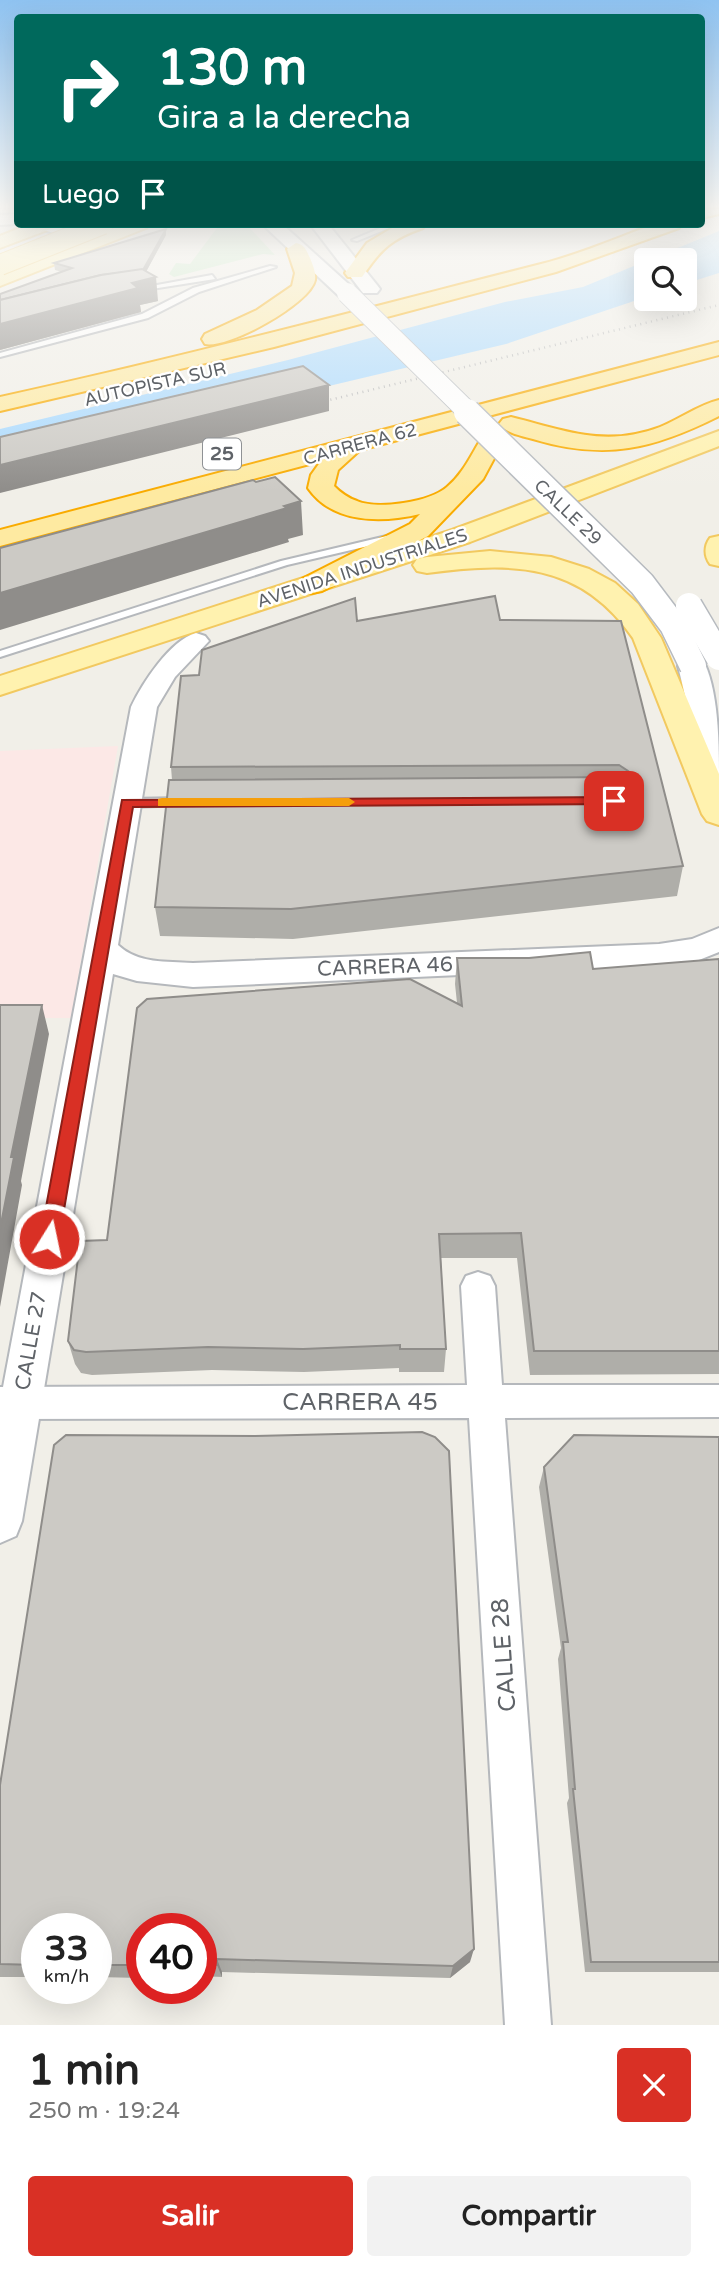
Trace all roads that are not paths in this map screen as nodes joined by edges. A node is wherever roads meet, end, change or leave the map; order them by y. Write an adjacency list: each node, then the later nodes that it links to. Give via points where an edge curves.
1 (170, 304): 8 (lane, via 145,316)
2 (283, 304): 9 (highway)
3 (373, 304): 19 (main road, CALLE 29, bridge)
4 (417, 304): 9 (highway, AUTOPISTA SUR)
5 (452, 304): 17 (highway, AUTOPISTA SUR, via 362,333)
6 (719, 328): 11 (highway)
7 (719, 348): 10 (highway, CARRERA 62 / 25)
8 (0, 355)
9 (142, 372): 15 (highway, AUTOPISTA SUR)
10 (631, 373): 12 (highway); 20 (highway, CARRERA 62 / 25)
11 (533, 375)
12 (691, 376)
13 (469, 391): 16 (highway, CARRERA 62)
14 (717, 399): 19 (highway, via 662,435 643,440 610,444 547,438)
15 (0, 404)
16 (409, 406)
17 (0, 421)
18 (719, 438): 30 (main road, AVENIDA INDUSTRIALES, via 461,536)
19 (493, 442): 23 (highway); 33 (main road, CALLE 29, bridge, via 642,584)
20 (351, 446): 22 (highway, CARRERA 62 / 25); 23 (highway, via 321,478 321,488 341,504 362,510 401,510)
21 (719, 459): 29 (main road, AVENIDA INDUSTRIALES)
22 (192, 487): 24 (lane); 26 (highway, CARRERA 62 / 25)
23 (455, 494): 25 (highway)
24 (165, 505)
25 (419, 530): 30 (highway); 32 (lane, via 284,563)
26 (0, 538)
27 (719, 544): 28 (main road)
28 (719, 558)
29 (421, 565): 31 (main road, AVENIDA INDUSTRIALES); 39 (main road, via 484,558 547,563 570,570 615,599 647,638)
30 (312, 585): 34 (main road, AVENIDA INDUSTRIALES)
31 (196, 641): 35 (main road, AVENIDA INDUSTRIALES); 38 (street, CALLE 27, via 152,690 144,707)
32 (0, 654)
33 (706, 662): 36 (main road, CALLE 29)
34 (0, 686)
35 (0, 706)
36 (719, 772)
37 (201, 802): 38 (lane)
38 (127, 803): 41 (street, CALLE 27)
39 (719, 814)
40 (719, 939): 41 (street, CARRERA 46, via 699,949 659,955 193,975 137,970 117,963)
41 (100, 946): 45 (street, CALLE 27)
42 (478, 1286): 44 (street, CALLE 28)
43 (719, 1401): 44 (street, CARRERA 45)
44 (487, 1402): 45 (street, CARRERA 45); 47 (street, CALLE 28)
45 (10, 1403): 46 (street, CALLE 27)
46 (0, 1521)
47 (528, 2025)

